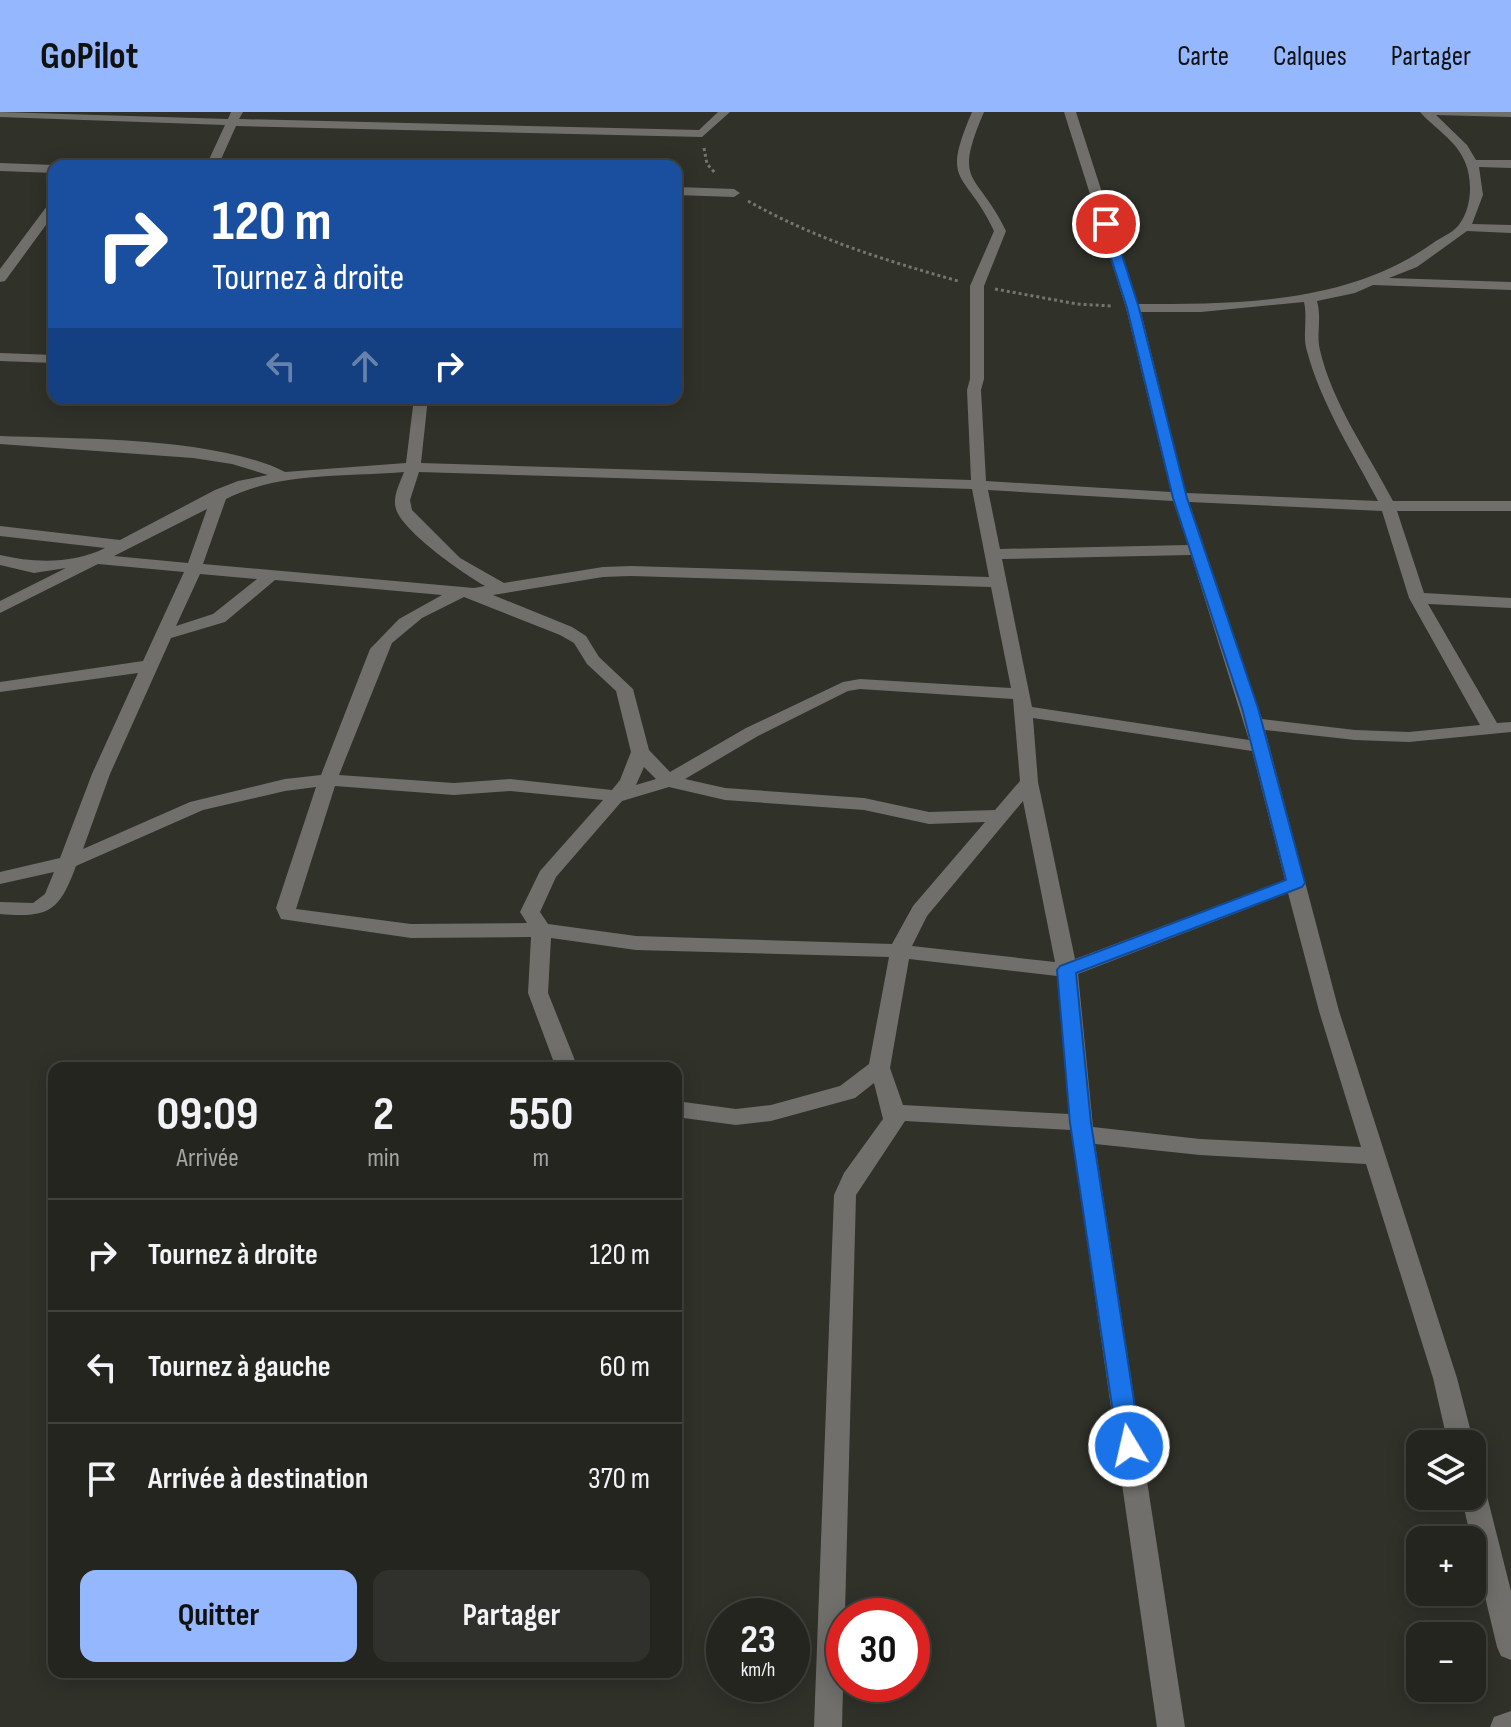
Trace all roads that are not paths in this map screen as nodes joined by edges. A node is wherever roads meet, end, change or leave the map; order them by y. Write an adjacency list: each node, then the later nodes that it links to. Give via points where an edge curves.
1 (352, 112): 10 (street)
2 (724, 112): 10 (street, via 702,134)
3 (978, 112): 32 (street, via 961,168 1000,231 977,286 974,390)
4 (1070, 112): 25 (street)
5 (1426, 112): 12 (street, via 1456,139)
6 (1435, 112): 8 (street)
7 (0, 114): 9 (street)
8 (1511, 114)
9 (235, 117): 10 (street); 11 (street)
10 (343, 126)
11 (215, 160)
12 (1472, 163): 13 (street); 19 (street, via 1477,195)
13 (1511, 164)
14 (0, 167): 15 (street)
15 (48, 169)
16 (682, 191): 17 (street)
17 (734, 193)
18 (48, 213): 21 (street)
19 (1464, 227): 20 (street); 22 (street, via 1412,264)
20 (1511, 229)
21 (0, 278)
22 (1369, 282): 23 (street); 24 (street)
23 (1511, 286)
24 (1310, 298): 25 (street); 35 (street, via 1315,318 1312,346 1323,382)
25 (1133, 308): 34 (street)
26 (0, 357): 27 (street)
27 (48, 359)
28 (420, 404): 30 (street)
29 (0, 440): 31 (street, via 188,453 269,467)
30 (413, 467): 31 (street); 32 (street); 46 (street, via 402,500 404,511 454,561)
31 (283, 477): 33 (street)
32 (979, 485): 34 (street); 40 (street)
33 (220, 493): 38 (street); 43 (street)
34 (1180, 498): 35 (street); 39 (street)
35 (1388, 506): 36 (street); 48 (street)
36 (1511, 506)
37 (0, 531): 38 (street)
38 (120, 545): 41 (street)
39 (1198, 550): 40 (street); 55 (street)
40 (993, 554): 45 (street)
41 (91, 559): 42 (street, via 34,568); 43 (street); 50 (street)
42 (0, 560)
43 (194, 568): 44 (street); 51 (street)
44 (271, 575): 47 (street); 51 (street, via 219,618)
45 (999, 582): 46 (street, via 631,571); 54 (street)
46 (502, 589): 47 (street)
47 (468, 592): 59 (street, via 580,640 624,689); 60 (street, via 422,611 383,642)
48 (1417, 598): 49 (street); 56 (street)
49 (1511, 603)
50 (0, 608)
51 (164, 635): 52 (street)
52 (150, 665): 53 (street); 65 (street)
53 (0, 687)
54 (1022, 703): 58 (street); 61 (street, via 860,684 843,687); 62 (street)
55 (1255, 724): 56 (street, via 1409,737); 58 (street)
56 (1490, 727): 57 (street)
57 (1511, 727)
58 (1260, 747): 67 (street)
59 (640, 752): 61 (street); 63 (street)
60 (328, 780): 63 (street, via 454,789 523,785); 65 (street, via 197,806); 69 (street, via 287,913 411,931)
61 (668, 781): 63 (street); 64 (street, via 725,794 864,804 929,818)
62 (1029, 782): 64 (street); 71 (street)
63 (620, 796): 69 (street, via 541,885 530,916)
64 (1000, 816): 70 (street, via 920,911)
65 (66, 863): 66 (street); 68 (street, via 50,904 31,910)
66 (0, 878)
67 (1296, 883): 71 (street); 77 (street)
68 (0, 908)
69 (541, 930): 70 (street, via 636,943); 72 (street, via 538,993)
70 (900, 951): 71 (street); 73 (street)
71 (1067, 970): 76 (street)
72 (565, 1062)
73 (879, 1068): 74 (street, via 847,1092 771,1113 736,1117); 75 (street)
74 (682, 1110)
75 (893, 1112): 76 (street); 82 (street, via 890,1128 845,1195)
76 (1082, 1128): 77 (street, via 1200,1147); 83 (street)
77 (1374, 1156): 78 (street)
78 (1457, 1430)
79 (1477, 1510): 80 (street)
80 (1511, 1647)
81 (1511, 1725): 84 (street)
82 (828, 1727)
83 (1171, 1727)
84 (1504, 1727)

